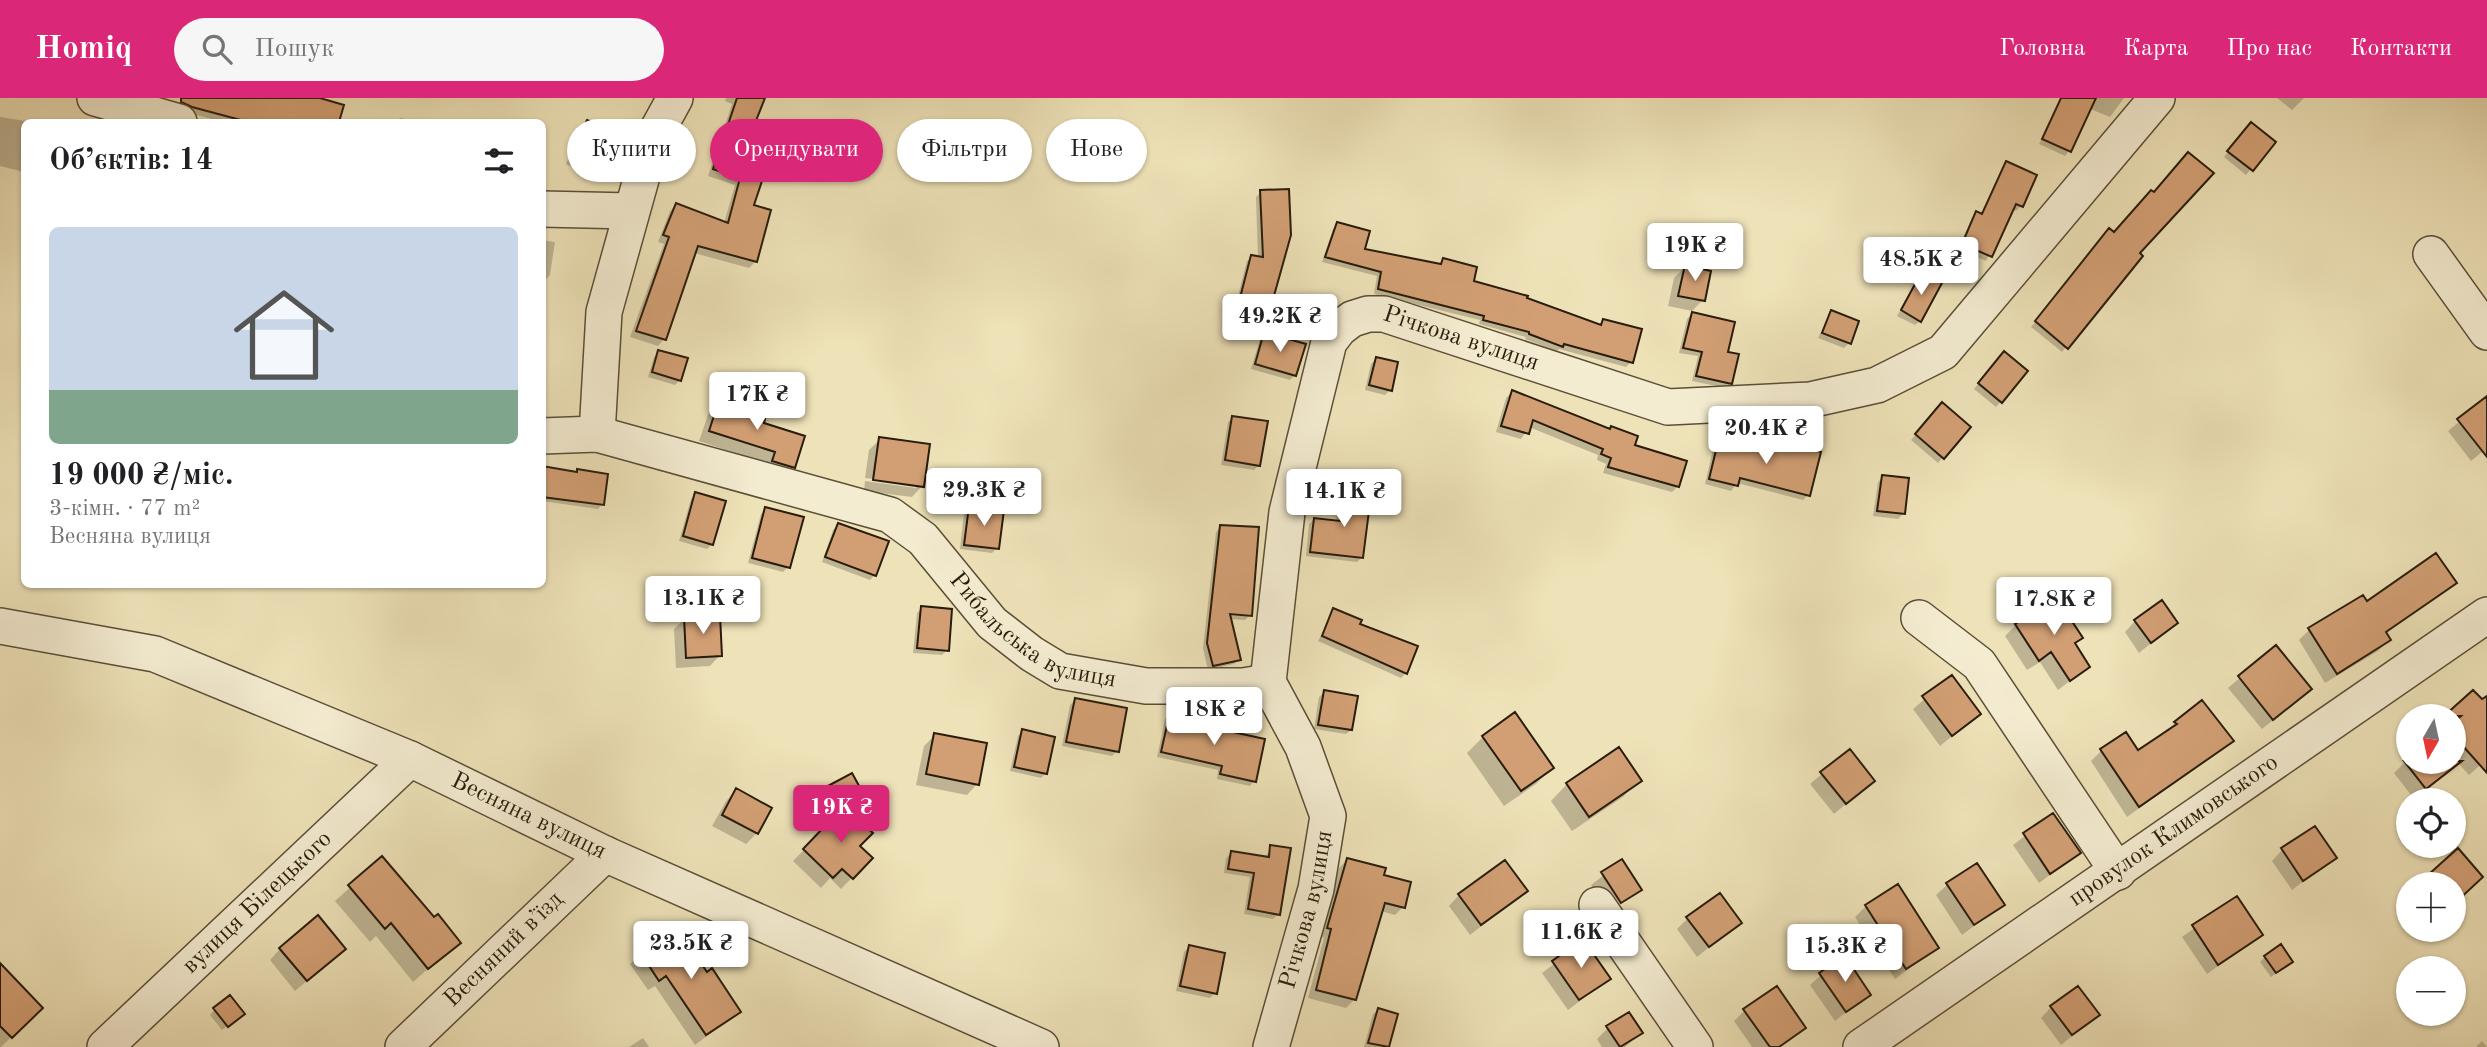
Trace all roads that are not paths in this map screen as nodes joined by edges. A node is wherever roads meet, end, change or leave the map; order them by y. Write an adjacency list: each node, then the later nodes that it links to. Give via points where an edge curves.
1 (95, 98): 4 (street)
2 (676, 98): 6 (street, via 652,140)
3 (2157, 98): 14 (street, Річкова вулиця, via 1943,352 1877,385 1810,400 1668,407 1384,314 1352,319 1339,329 1324,357 1287,512)
4 (168, 119)
5 (546, 209): 6 (street)
6 (631, 211): 9 (street, via 604,312)
7 (2431, 254): 8 (street)
8 (2487, 332)
9 (597, 434): 10 (street, Рибальська вулиця); 14 (street, Рибальська вулиця, via 890,515 923,539 992,623 1060,671 1146,686)
10 (546, 436)
11 (2487, 615): 17 (street, провулок Климовського)
12 (1919, 618): 17 (street, via 1979,664)
13 (1, 627): 15 (street, Весняна вулиця, via 155,654)
14 (1268, 682): 22 (street, Річкова вулиця, via 1303,747 1328,816 1316,889)
15 (410, 759): 16 (street, Весняна вулиця); 20 (street, вулиця Білецького)
16 (606, 854): 19 (street, Весняна вулиця); 21 (street, Весняний вʼїзд)
17 (2118, 872): 24 (street, провулок Климовського)
18 (1597, 905): 23 (street)
19 (1037, 1046)
20 (105, 1047)
21 (403, 1047)
22 (1271, 1047)
23 (1695, 1047)
24 (1861, 1047)

